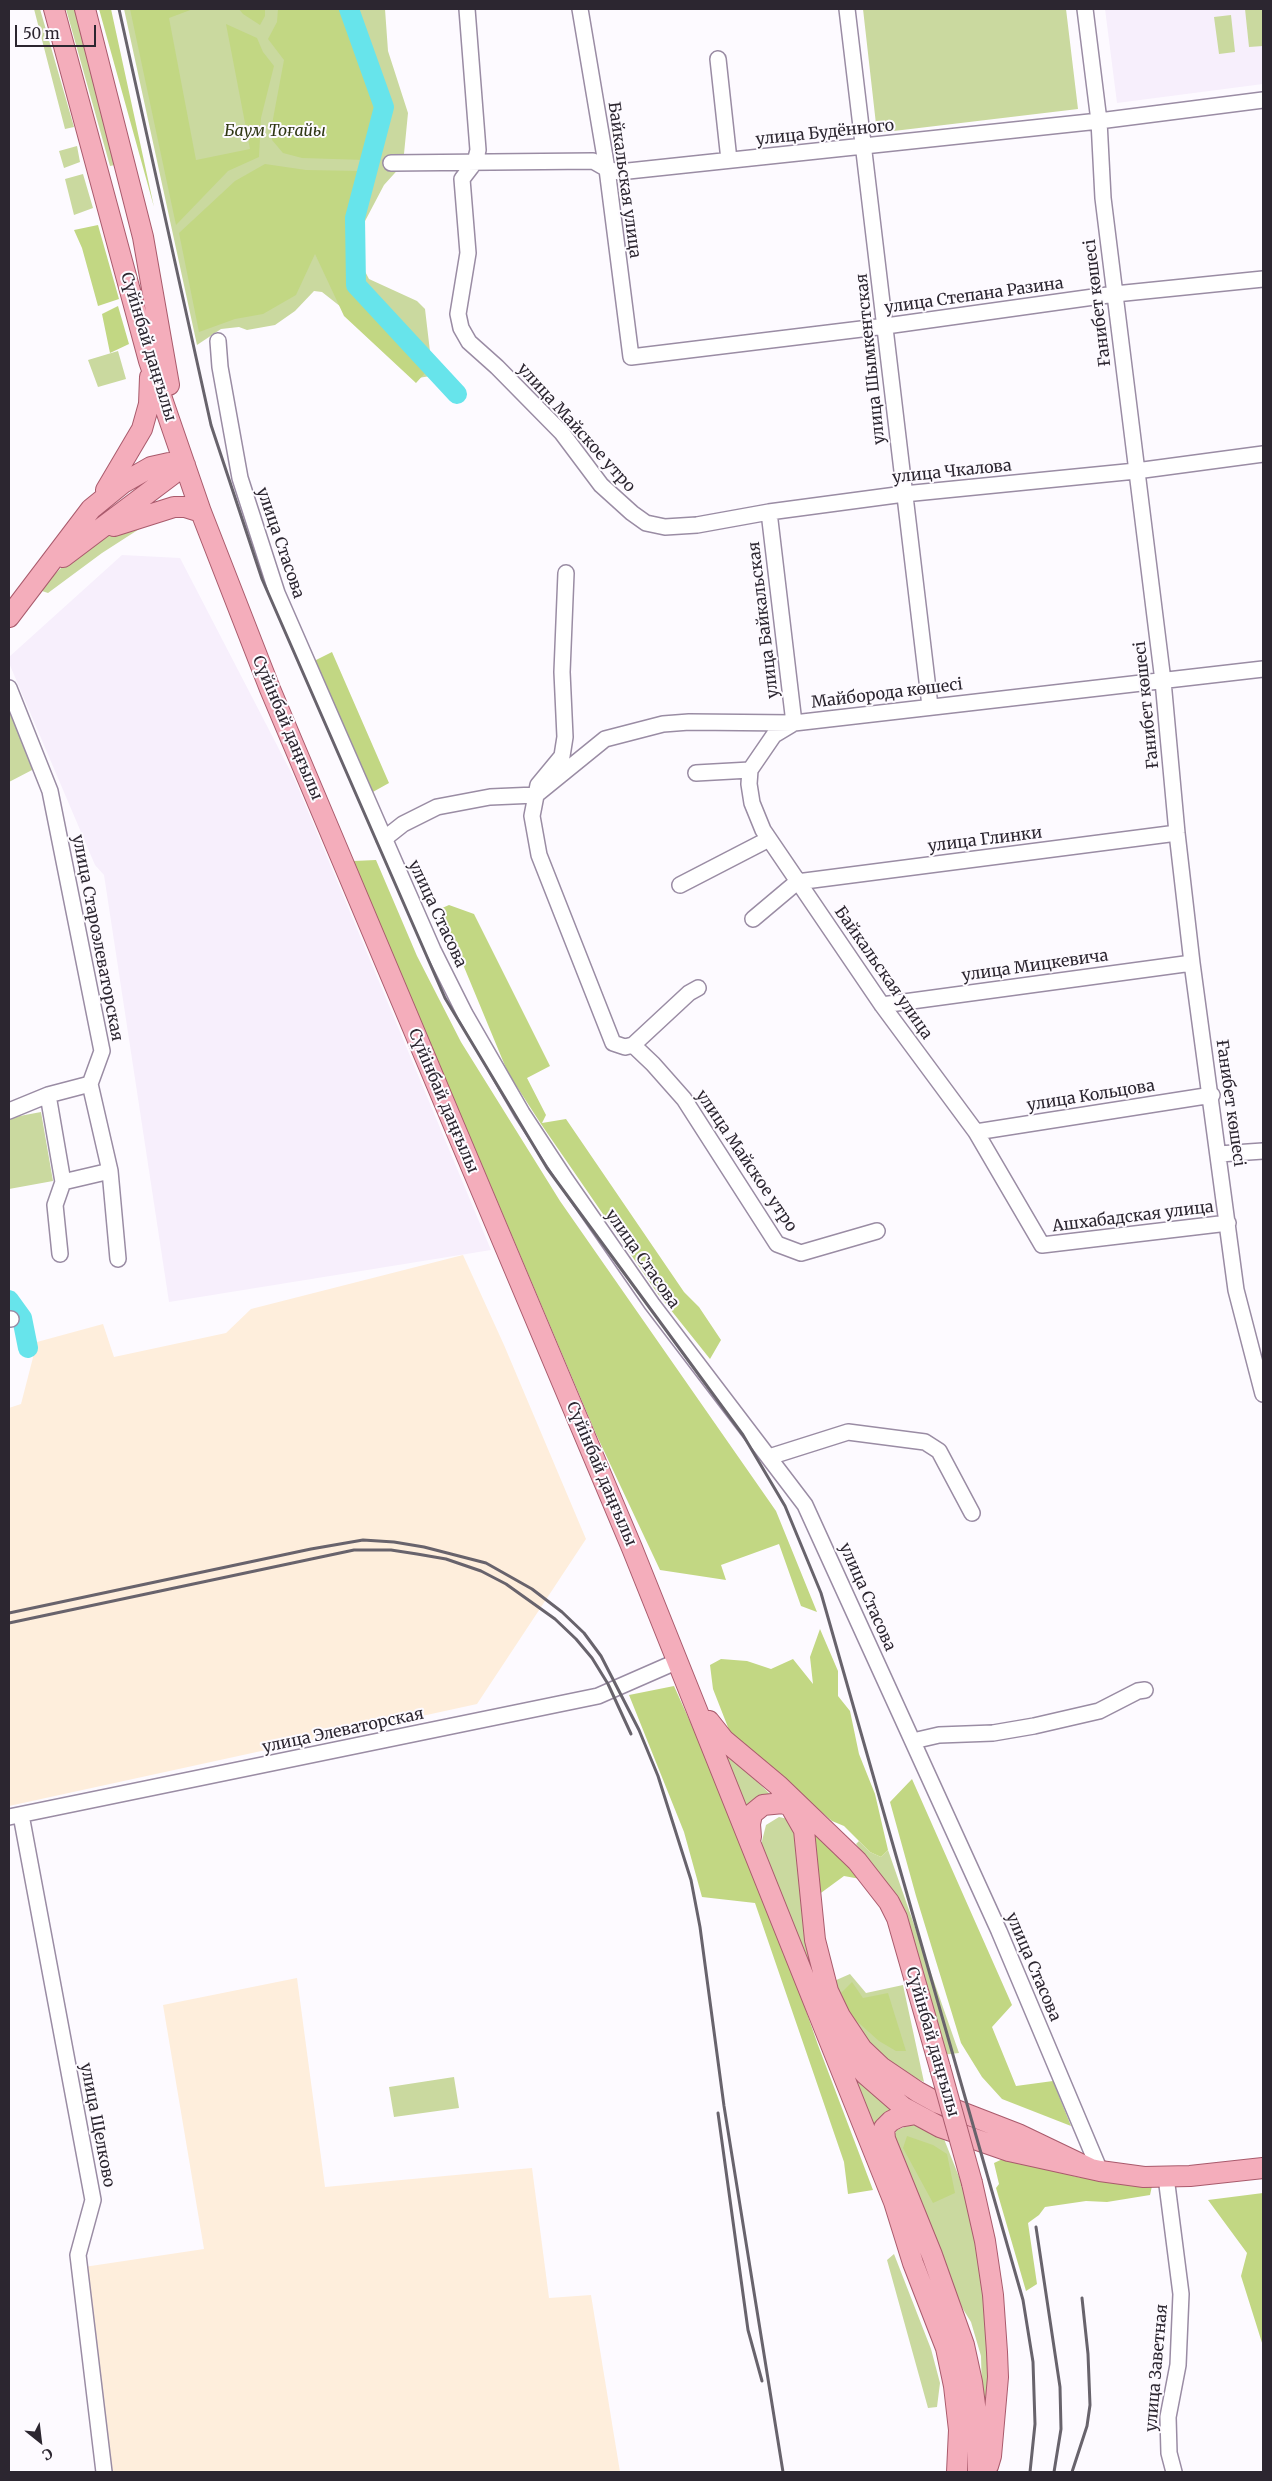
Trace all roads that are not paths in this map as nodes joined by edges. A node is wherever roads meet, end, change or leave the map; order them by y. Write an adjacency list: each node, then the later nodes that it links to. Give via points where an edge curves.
1 (54, 9): 20 (main road, Сүйінбай даңғылы)
2 (85, 9): 22 (main road, Сүйінбай даңғылы, via 143,237 162,356)
3 (467, 9): 12 (street, улица Майское утро, via 478,124)
4 (580, 9): 14 (street, Байкальская улица)
5 (847, 9): 10 (street, улица Шымкентская)
6 (1085, 9): 9 (street, Ғанибет көшесі)
7 (718, 59): 11 (street)
8 (1263, 100): 9 (street, улица Будённого)
9 (1099, 121): 10 (street, улица Будённого); 16 (street, Ғанибет көшесі, via 1103,198)
10 (863, 146): 11 (street, улица Будённого); 17 (street, улица Шымкентская)
11 (729, 160): 14 (street, улица Будённого, via 619,172)
12 (475, 162): 13 (street, улица Будённого); 14 (street, улица Будённого, via 593,161); 28 (street, улица Майское утро, via 462,180 468,253 458,314 461,328 469,342 562,433 601,486)
13 (392, 163)
14 (607, 169): 19 (street, Байкальская улица)
15 (1263, 279): 16 (street, улица Степана Разина)
16 (1115, 294): 17 (street, улица Степана Разина); 23 (street, Ғанибет көшесі)
17 (886, 326): 19 (street, улица Степана Разина); 24 (street, улица Шымкентская)
18 (218, 340): 43 (street, улица Стасова, via 233,448 261,548 277,593)
19 (631, 357)
20 (149, 361): 22 (main road, Сүйінбай даңғылы); 25 (main road, via 149,404 142,428 116,477)
21 (1263, 454): 23 (street, улица Чкалова)
22 (185, 465): 25 (main road, via 169,463 150,467 123,483); 26 (main road, Сүйінбай даңғылы); 29 (main road)
23 (1136, 471): 24 (street, улица Чкалова); 34 (street, Ғанибет көшесі)
24 (904, 494): 27 (street, улица Чкалова); 36 (street, улица Шымкентская)
25 (91, 509): 31 (main road)
26 (201, 512): 29 (main road, via 174,507 127,520); 68 (main road, Сүйінбай даңғылы, via 278,706)
27 (769, 512): 28 (street, улица Чкалова, via 697,526 665,527); 37 (street, улица Байкальская)
28 (646, 523)
29 (78, 544): 31 (main road)
30 (566, 573): 40 (street, via 562,672 565,737 562,756 538,785)
31 (40, 576): 32 (main road)
32 (9, 617)
33 (1263, 669): 34 (street, Майборода көшесі)
34 (1163, 681): 36 (street, Майборода көшесі); 41 (street, Ғанибет көшесі)
35 (9, 688): 51 (street, улица Староэлеваторская, via 50,791 79,932 102,1051)
36 (930, 706): 37 (street, Майборода көшесі)
37 (794, 723): 38 (street, via 774,735); 40 (street, Майборода көшесі, via 663,724 605,739)
38 (750, 770): 39 (street); 42 (street, Байкальская улица, via 748,784 752,803)
39 (696, 773)
40 (536, 795): 43 (street, via 490,797 437,808 403,824); 50 (street, via 532,816 539,855 613,1043 625,1047)
41 (1177, 833): 44 (street, улица Глинки); 47 (street, Ғанибет көшесі)
42 (769, 839): 44 (street, Байкальская улица); 45 (street)
43 (384, 840): 66 (street, улица Стасова, via 465,1014 522,1113 652,1304)
44 (797, 882): 46 (street); 49 (street, Байкальская улица)
45 (680, 885)
46 (753, 919)
47 (1192, 963): 49 (street, улица Мицкевича); 53 (street, Ғанибет көшесі)
48 (698, 988): 50 (street)
49 (882, 1005): 55 (street, Байкальская улица)
50 (633, 1045): 61 (street, улица Майское утро, via 684,1099 778,1244 801,1253)
51 (90, 1084): 52 (street); 58 (street)
52 (48, 1095): 54 (street); 59 (street)
53 (1212, 1095): 55 (street, улица Кольцова); 57 (street, Ғанибет көшесі)
54 (9, 1111)
55 (976, 1132): 62 (street, Байкальская улица)
56 (1263, 1151): 57 (street)
57 (1219, 1154): 60 (street, Ғанибет көшесі)
58 (110, 1171): 59 (street); 64 (street)
59 (63, 1182): 63 (street, via 55,1205)
60 (1228, 1223): 62 (street, Ашхабадская улица); 65 (street, Ғанибет көшесі, via 1236,1290)
61 (878, 1231)
62 (1042, 1245)
63 (60, 1254)
64 (118, 1259)
65 (1263, 1394)
66 (769, 1457): 67 (street, via 848,1432 925,1442 939,1451); 71 (street, улица Стасова, via 805,1505)
67 (972, 1513)
68 (678, 1661): 69 (main road, Сүйінбай даңғылы); 74 (street, улица Элеваторская, via 598,1696)
69 (690, 1689): 72 (main road, Сүйінбай даңғылы, via 724,1740); 76 (main road, Сүйінбай даңғылы)
70 (1145, 1690): 71 (street, via 1099,1711 1043,1724 993,1734 939,1735)
71 (913, 1741): 80 (street, улица Стасова, via 999,1931)
72 (779, 1786): 73 (main road); 75 (main road, Сүйінбай даңғылы)
73 (793, 1807): 75 (main road); 76 (main road, via 773,1802 756,1810 750,1824); 80 (main road, via 802,1822 806,1840 814,1931 822,1974 834,2004 854,2038 891,2075 938,2103 1018,2134)
74 (15, 1816): 84 (street, улица Щелково, via 93,2200 78,2255)
75 (813, 1819): 87 (main road, Сүйінбай даңғылы, bridge, via 857,1861 890,1902 897,1918 972,2183 992,2286 997,2352 991,2456)
76 (754, 1849): 77 (main road, Сүйінбай даңғылы)
77 (812, 1997): 78 (main road, via 832,2034 854,2062 887,2095); 83 (main road, Сүйінбай даңғылы, via 894,2202)
78 (916, 2114): 80 (main road, via 940,2127 1009,2151); 82 (main road, via 891,2121 884,2128 885,2139)
79 (1263, 2168): 81 (main road)
80 (1095, 2170): 81 (main road)
81 (1166, 2177): 88 (street, улица Заветная, via 1180,2294 1178,2365 1168,2417 1169,2453)
82 (932, 2255): 83 (main road, via 924,2253); 86 (main road, via 964,2345 972,2382 978,2428)
83 (914, 2263): 85 (main road, Сүйінбай даңғылы, via 943,2340 954,2386 959,2430)
84 (104, 2472)
85 (958, 2472)
86 (978, 2472)
87 (985, 2472)
88 (1174, 2472)

